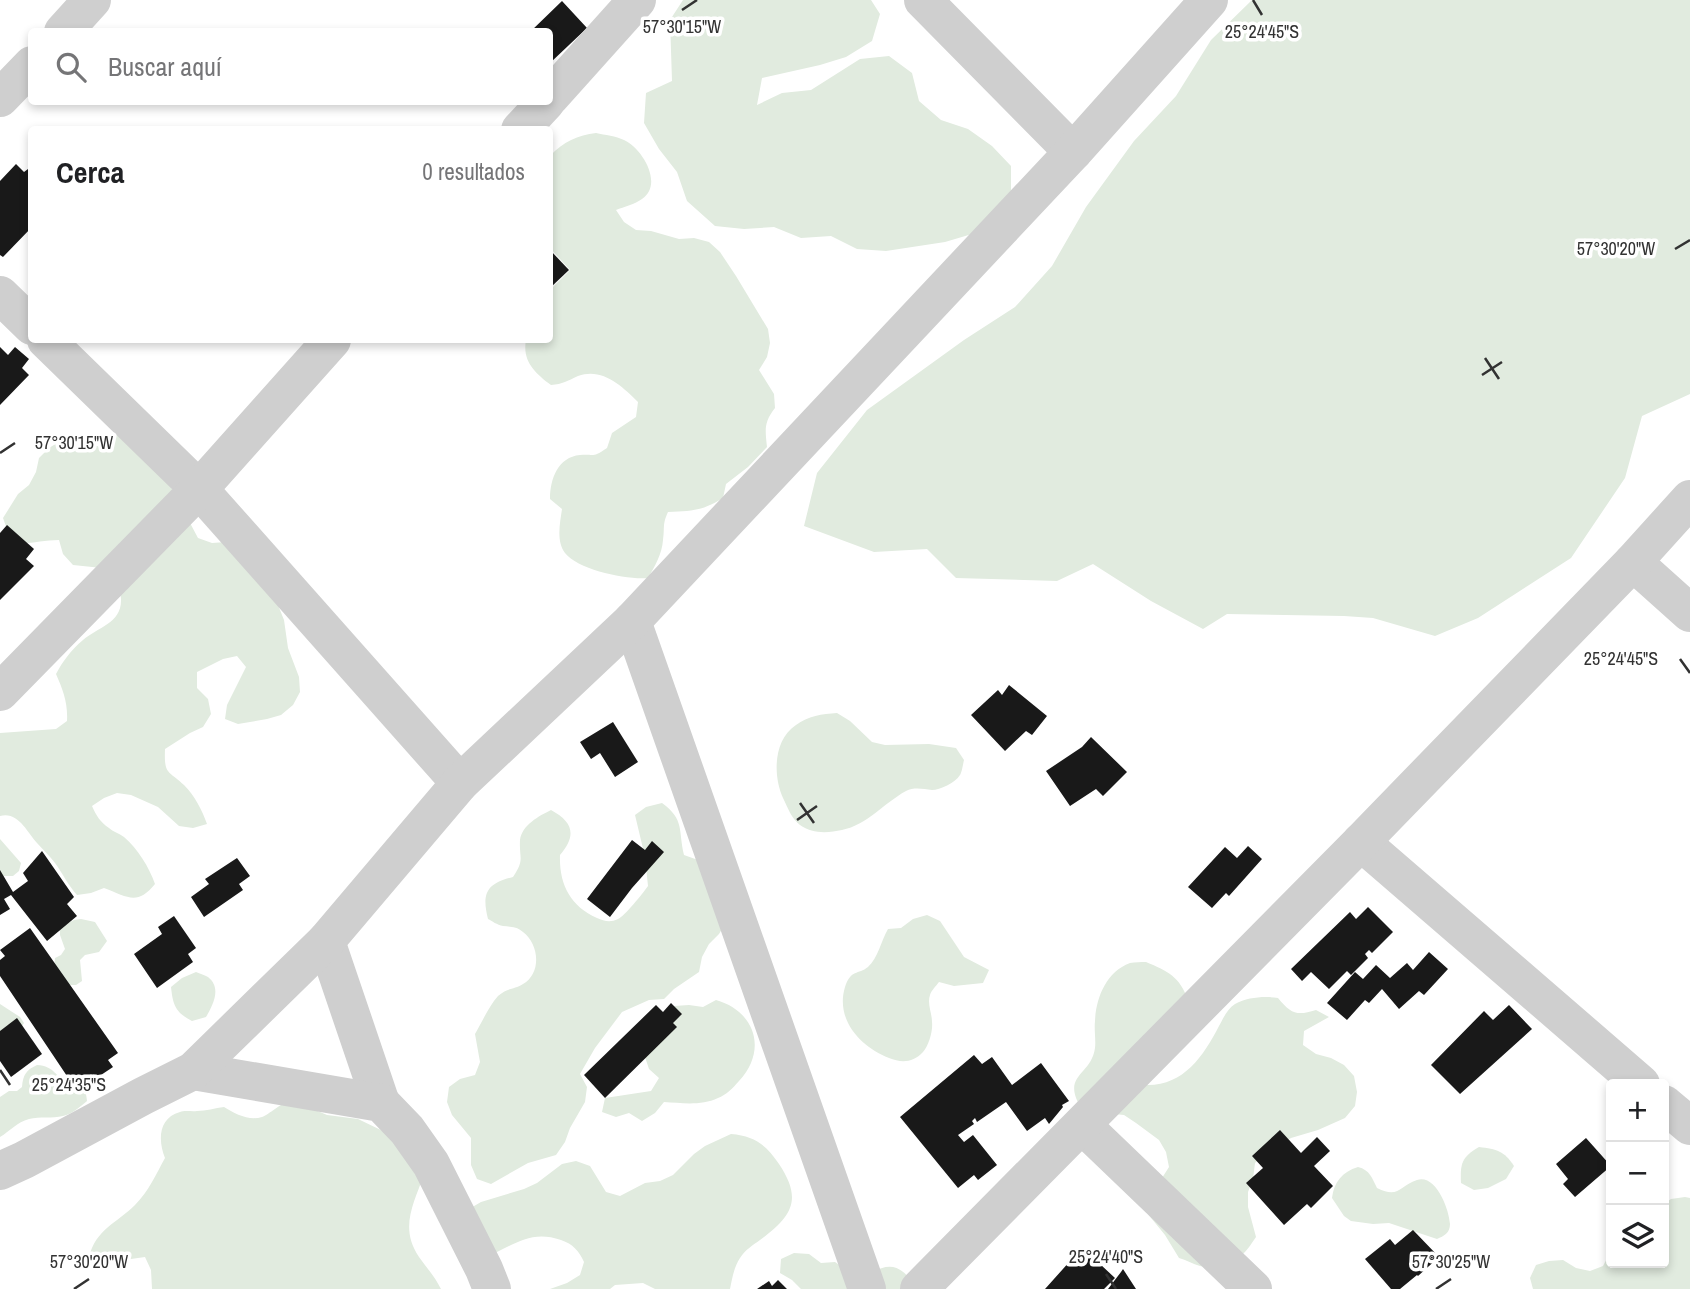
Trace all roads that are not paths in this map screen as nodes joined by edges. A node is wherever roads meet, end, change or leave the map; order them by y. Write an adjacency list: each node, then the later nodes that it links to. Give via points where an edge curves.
1 (92, 0): 5 (street)
2 (636, 0): 7 (street)
3 (923, 0): 11 (street)
4 (1209, 0): 11 (street)
5 (67, 28)
6 (28, 69): 8 (street)
7 (553, 94)
8 (0, 99)
9 (543, 105): 10 (street)
10 (524, 126)
11 (1073, 152): 20 (street)
12 (0, 295): 13 (street)
13 (28, 322)
14 (49, 343): 16 (street)
15 (329, 343): 16 (street)
16 (199, 489): 21 (street); 22 (street)
17 (1690, 499): 18 (street)
18 (1633, 562): 19 (street); 23 (street)
19 (1690, 613)
20 (632, 621): 22 (street); 33 (street)
21 (0, 692)
22 (460, 783): 24 (street)
23 (1361, 842): 26 (street); 29 (street)
24 (326, 941): 25 (street); 27 (street)
25 (193, 1071): 27 (street); 31 (street)
26 (1635, 1079)
27 (381, 1103): 32 (street, via 408,1130 431,1164)
28 (1669, 1108): 30 (street)
29 (1083, 1125): 34 (street); 35 (street)
30 (1690, 1126)
31 (0, 1171)
32 (492, 1289)
33 (867, 1289)
34 (919, 1289)
35 (1253, 1289)

